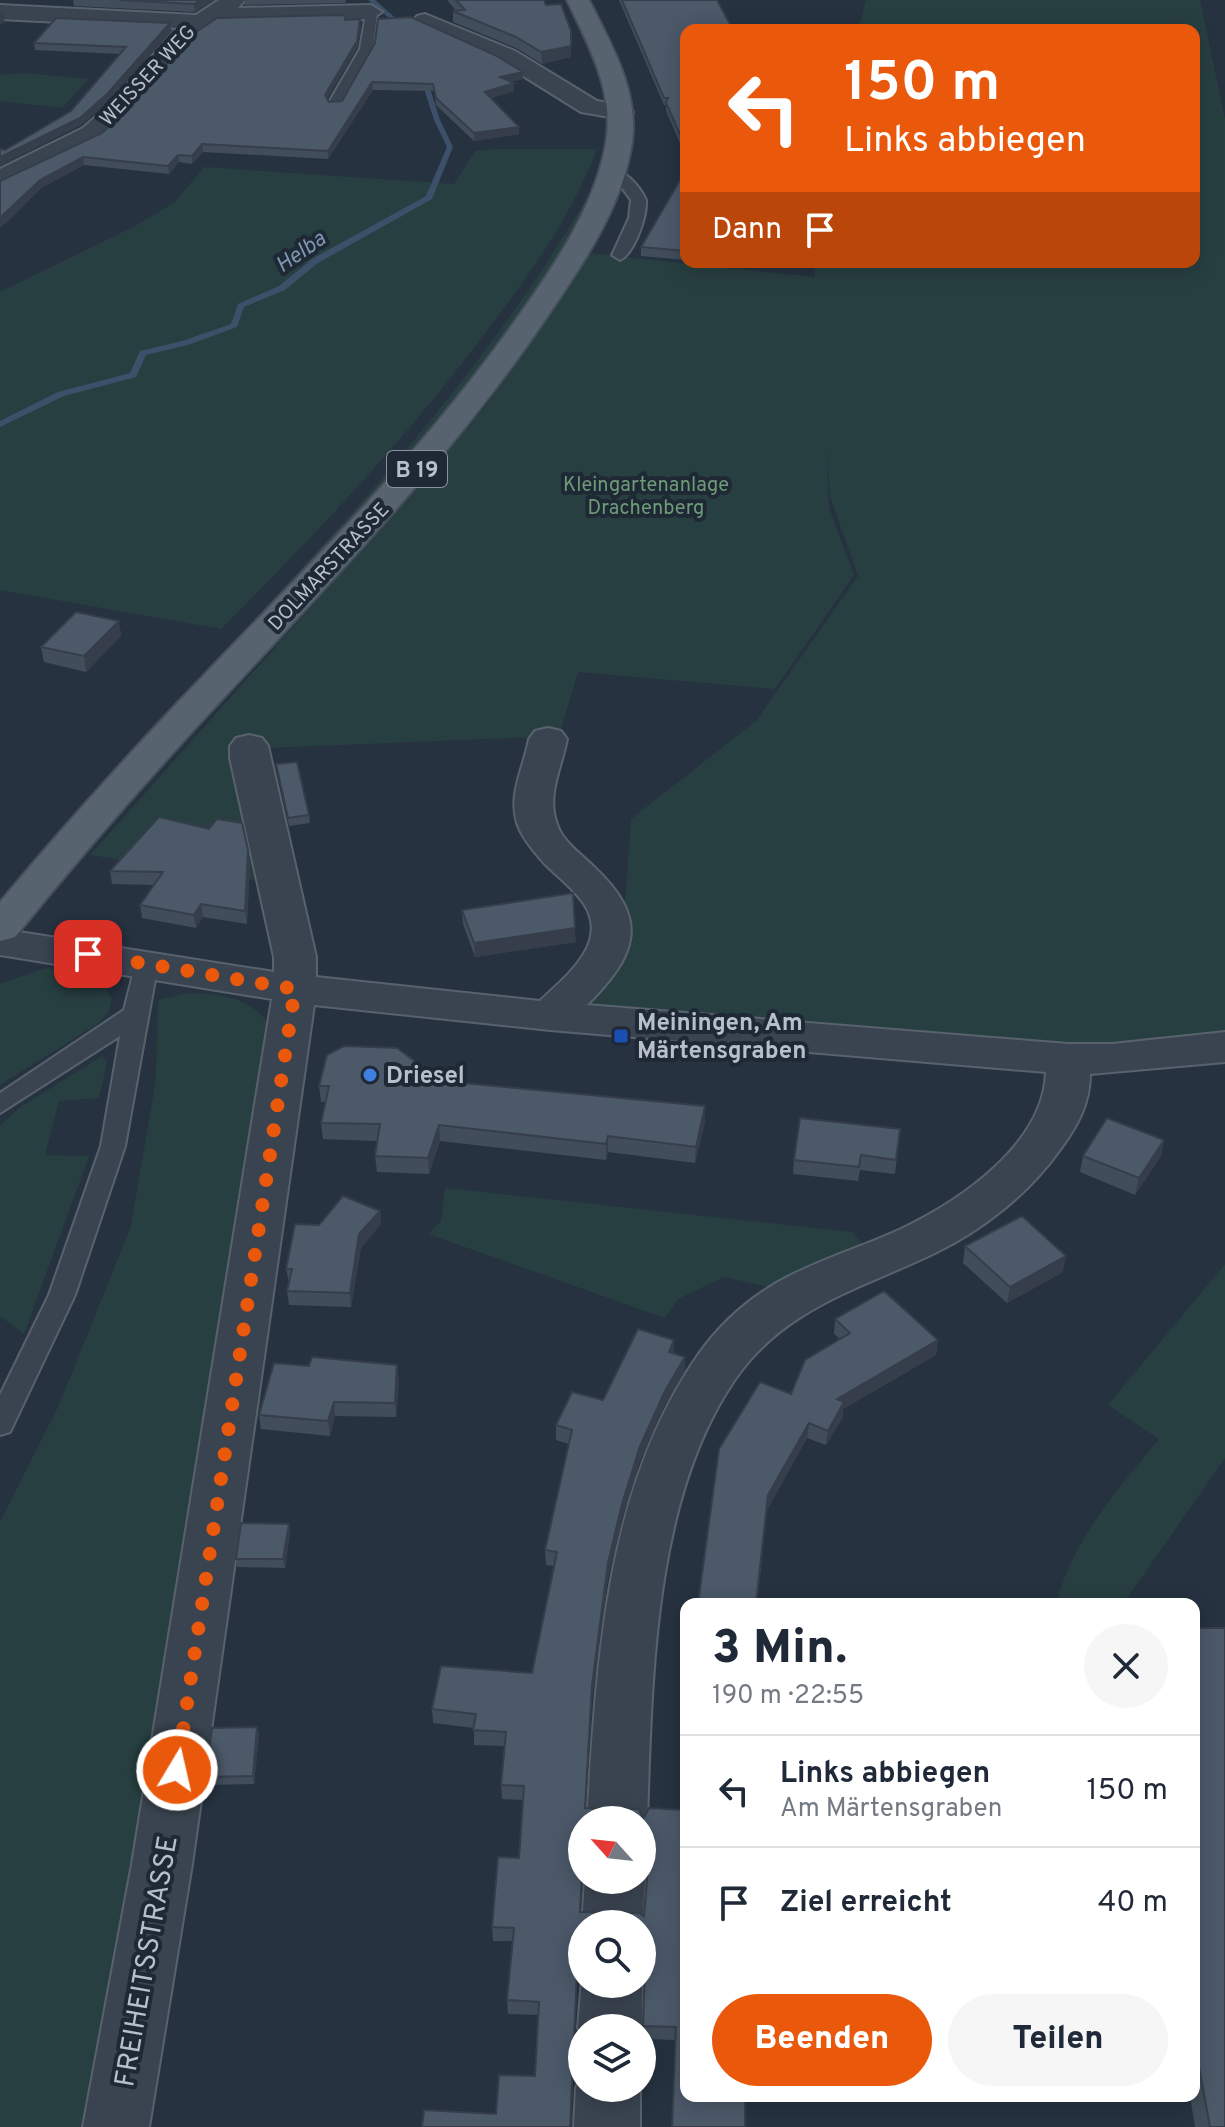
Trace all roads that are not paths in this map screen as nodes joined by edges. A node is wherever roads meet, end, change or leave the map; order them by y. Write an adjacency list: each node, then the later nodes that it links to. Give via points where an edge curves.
1 (234, 0): 5 (street, WEISSER WEG)
2 (578, 0): 8 (main road, DOLMARSTRASSE / B 19, via 606,59)
3 (364, 6): 5 (street); 7 (lane, via 373,30)
4 (0, 12): 5 (street)
5 (203, 18): 10 (street, WEISSER WEG, via 92,133)
6 (425, 21): 8 (street, via 507,56 590,107)
7 (335, 104)
8 (621, 112): 9 (main road, DOLMARSTRASSE / B 19)
9 (611, 172): 11 (lane, via 632,185 641,206); 14 (main road, DOLMARSTRASSE / B 19, via 564,272 494,376 389,503 162,744)
10 (0, 179)
11 (620, 255)
12 (548, 739): 19 (street, via 533,805 539,829 601,896 612,916 613,937 605,957)
13 (249, 746): 17 (street, FREIHEITSSTRASSE, via 295,957)
14 (0, 928)
15 (0, 942): 16 (street)
16 (147, 963): 17 (street); 18 (lane)
17 (295, 989): 19 (street); 26 (street, FREIHEITSSTRASSE, via 165,1848)
18 (135, 1014): 22 (lane); 23 (lane, via 113,1146 62,1295)
19 (550, 1016): 21 (street)
20 (1225, 1047): 21 (street)
21 (1068, 1059): 24 (street, via 1068,1091 1061,1111 1049,1133 1010,1176 935,1233 797,1294 741,1338 714,1371 675,1446 647,1544 635,1603)
22 (0, 1105)
23 (0, 1424)
24 (618, 1806)
25 (608, 2102): 27 (street)
26 (116, 2127)
27 (607, 2127)

